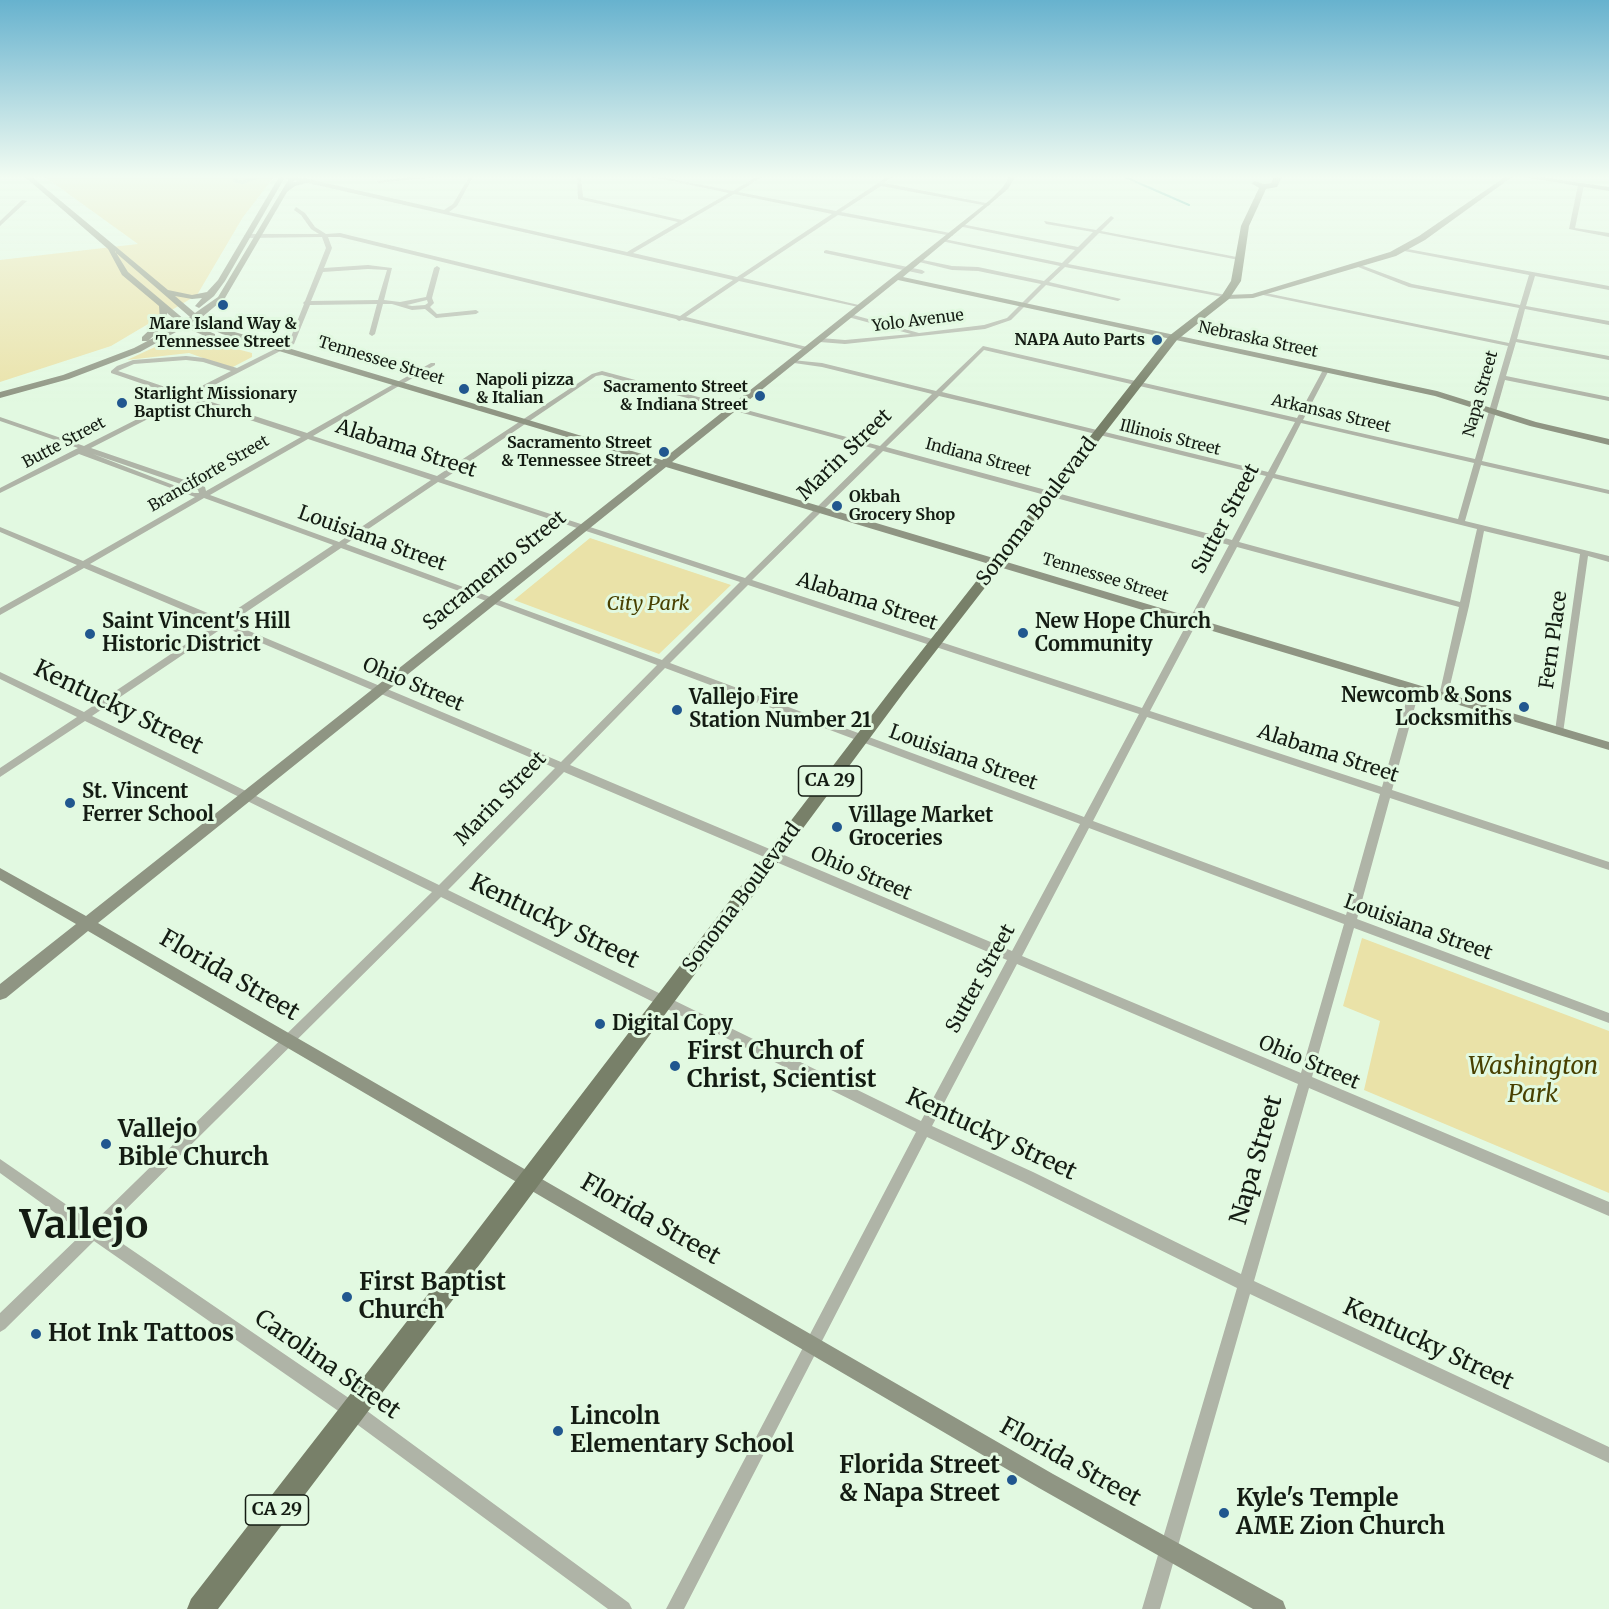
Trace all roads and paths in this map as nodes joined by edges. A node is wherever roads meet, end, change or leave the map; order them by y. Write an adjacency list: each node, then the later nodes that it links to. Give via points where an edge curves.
1 (113, 252): 42 (main road, Tennessee Street, via 125,273)
2 (120, 252): 32 (main road, Tennessee Street)
3 (237, 252): 34 (main road)
4 (251, 252): 47 (main road, via 221,298)
5 (328, 252): 24 (street)
6 (410, 252): 49 (street, Yolo Avenue)
7 (620, 252): 18 (street)
8 (631, 252): 18 (street)
9 (779, 252): 29 (street)
10 (825, 252): 25 (street)
11 (929, 252): 20 (main road, Sacramento Street)
12 (1008, 252): 21 (street)
13 (1076, 252): 21 (street)
14 (1206, 252): 19 (street)
15 (1240, 252): 19 (main road, Sonoma Boulevard / CA 29)
16 (1396, 252): 22 (main road)
17 (1413, 252): 27 (street)
18 (628, 254): 29 (street)
19 (1239, 258): 35 (main road, Sonoma Boulevard / CA 29, via 1236,281)
20 (918, 261): 25 (main road, Sacramento Street); 30 (street)
21 (1064, 265): 30 (street); 35 (street)
22 (1356, 265): 33 (main road); 45 (street, via 1411,286)
23 (437, 268): 36 (street)
24 (321, 270): 38 (street); 39 (street, via 387,267 390,273)
25 (908, 270): 26 (street); 28 (main road, Sacramento Street)
26 (922, 272)
27 (1532, 274): 31 (street); 45 (street, Napa Street)
28 (898, 278): 41 (main road, Nebraska Street); 44 (main road, Sacramento Street)
29 (738, 279): 44 (street); 49 (street)
30 (1046, 284): 37 (street); 41 (street)
31 (1609, 288)
32 (162, 291): 34 (main road, via 192,297); 47 (main road, Tennessee Street)
33 (1263, 293): 35 (main road); 58 (street)
34 (211, 294): 47 (main road)
35 (1226, 297): 55 (main road, Sonoma Boulevard / CA 29)
36 (429, 298): 40 (street); 43 (street)
37 (1118, 299)
38 (306, 303): 39 (street); 60 (street, Butte Street, via 292,343)
39 (380, 303): 40 (street); 52 (street)
40 (400, 304): 43 (street)
41 (1025, 305): 53 (street, Yolo Avenue, via 1016,314 985,327); 55 (main road, Nebraska Street)
42 (163, 306): 50 (main road, Tennessee Street); 56 (main road, via 164,321)
43 (428, 307): 46 (street, via 436,316)
44 (861, 307): 48 (main road, Sacramento Street)
45 (1523, 307): 51 (street); 58 (street, Napa Street)
46 (476, 312)
47 (192, 315): 50 (main road); 60 (main road, Tennessee Street, via 225,332)
48 (850, 316): 53 (street); 59 (main road, Sacramento Street)
49 (679, 319): 59 (street, Yolo Avenue)
50 (182, 322): 54 (main road, Tennessee Street); 56 (main road); 57 (main road)
51 (1609, 323)
52 (372, 334)
53 (917, 335): 59 (street, Yolo Avenue)
54 (212, 337): 57 (main road, via 184,334); 60 (main road, Tennessee Street)
55 (1173, 338): 65 (main road, Nebraska Street); 69 (main road, Sonoma Boulevard / CA 29)
56 (145, 339): 70 (main road, via 87,364)
57 (157, 340): 72 (main road, via 89,369)
58 (1513, 342): 61 (street); 67 (street, Napa Street)
59 (811, 345): 62 (main road, Sacramento Street)
60 (281, 349): 66 (street, Butte Street); 68 (main road, Tennessee Street)
61 (1609, 358)
62 (796, 359): 71 (street, Illinois Street); 75 (main road, Sacramento Street)
63 (1047, 362): 69 (street, Arkansas Street); 71 (street, Marin Street, via 982,348)
64 (433, 364): 68 (street, Branciforte Street)
65 (1326, 370): 76 (main road, Nebraska Street, via 1437,394); 78 (street, Sutter Street)
66 (238, 371): 73 (street, Butte Street); 73 (street, Alabama Street, via 186,358 134,362 114,372)
67 (1503, 377): 74 (street); 76 (street, Napa Street)
68 (398, 383): 79 (main road, Tennessee Street); 81 (street, Branciforte Street)
69 (1138, 383): 78 (street, Arkansas Street); 80 (main road, Sonoma Boulevard / CA 29)
70 (0, 390)
71 (937, 393): 80 (street, Illinois Street); 83 (street, Marin Street)
72 (0, 395)
73 (188, 396): 81 (street, Alabama Street); 84 (street, Butte Street)
74 (1609, 399)
75 (736, 407): 79 (street, Indiana Street, via 602,373); 83 (street, Indiana Street); 86 (main road, Sacramento Street)
76 (1493, 411): 82 (main road, Nebraska Street); 85 (street, Napa Street)
77 (0, 418): 84 (street, Louisiana Street)
78 (1300, 420): 85 (street, Arkansas Street); 87 (street, Sutter Street)
79 (524, 421): 86 (main road, Tennessee Street); 88 (street, Indiana Street)
80 (1098, 434): 87 (street, Illinois Street); 91 (main road, Sonoma Boulevard / CA 29)
81 (306, 435): 88 (street, Alabama Street); 92 (street, Branciforte Street)
82 (1609, 442)
83 (883, 447): 91 (street, Indiana Street); 93 (street, Marin Street)
84 (81, 449): 89 (street, Butte Street); 92 (street, Louisiana Street, via 142,476)
85 (1479, 462): 90 (street, Arkansas Street); 94 (street, Napa Street)
86 (665, 463): 93 (main road, Tennessee Street); 95 (main road, Sacramento Street)
87 (1270, 477): 94 (street, Illinois Street); 98 (street, Sutter Street)
88 (438, 478): 95 (street, Alabama Street); 99 (street, Indiana Street)
89 (0, 492)
90 (1609, 492)
91 (1052, 493): 98 (street, Indiana Street); 103 (main road, Sonoma Boulevard / CA 29)
92 (203, 495): 99 (street, Louisiana Street); 102 (street, Branciforte Street)
93 (819, 509): 103 (main road, Tennessee Street); 104 (street, Marin Street)
94 (1461, 522): 96 (street, Illinois Street)
95 (584, 526): 104 (street, Alabama Street); 105 (main road, Sacramento Street)
96 (1481, 527): 100 (street, Illinois Street); 106 (street)
97 (0, 529): 102 (street, Ohio Street)
98 (1235, 543): 106 (street, Indiana Street); 108 (street, Sutter Street)
99 (339, 546): 105 (street, Louisiana Street); 109 (street, Indiana Street)
100 (1584, 553): 101 (street, Illinois Street); 118 (street, Fern Place)
101 (1609, 559)
102 (82, 563): 107 (street, Branciforte Street); 109 (street, Ohio Street)
103 (998, 563): 108 (main road, Tennessee Street); 110 (main road, Sonoma Boulevard / CA 29)
104 (746, 581): 110 (street, Alabama Street); 111 (street, Marin Street)
105 (492, 600): 111 (street, Louisiana Street); 114 (main road, Sacramento Street)
106 (1465, 606): 115 (street)
107 (0, 612)
108 (1194, 622): 113 (main road, Tennessee Street); 116 (street, Sutter Street)
109 (224, 624): 114 (street, Ohio Street); 117 (street, Indiana Street)
110 (934, 644): 116 (street, Alabama Street); 119 (main road, Sonoma Boulevard / CA 29)
111 (663, 665): 119 (street, Louisiana Street); 121 (street, Marin Street)
112 (0, 675): 117 (street, Kentucky Street)
113 (1415, 688): 115 (main road, Tennessee Street); 123 (street, Napa Street)
114 (378, 690): 121 (street, Ohio Street); 124 (main road, Sacramento Street)
115 (1444, 696): 118 (main road, Tennessee Street)
116 (1146, 713): 123 (street, Alabama Street); 125 (street, Sutter Street)
117 (84, 716): 122 (street, Indiana Street); 124 (street, Kentucky Street)
118 (1560, 731): 120 (main road, Tennessee Street)
119 (861, 740): 125 (street, Louisiana Street); 126 (main road, Sonoma Boulevard / CA 29)
120 (1609, 746)
121 (563, 766): 126 (street, Ohio Street); 129 (street, Marin Street)
122 (0, 773)
123 (1386, 792): 127 (street, Alabama Street); 130 (street, Napa Street)
124 (248, 796): 129 (street, Kentucky Street); 131 (main road, Sacramento Street)
125 (1088, 824): 130 (street, Louisiana Street); 132 (street, Sutter Street)
126 (774, 856): 132 (street, Ohio Street); 134 (main road, Sonoma Boulevard / CA 29)
127 (1609, 866)
128 (0, 873): 131 (main road, Florida Street)
129 (440, 891): 134 (street, Kentucky Street); 136 (street, Marin Street)
130 (1350, 922): 135 (street, Louisiana Street); 137 (street, Napa Street)
131 (88, 924): 133 (main road, Sacramento Street); 136 (main road, Florida Street)
132 (1016, 958): 137 (street, Ohio Street); 138 (street, Sutter Street)
133 (0, 993)
134 (665, 1000): 138 (street, Kentucky Street); 140 (main road, Sonoma Boulevard / CA 29)
135 (1609, 1018)
136 (287, 1039): 140 (main road, Florida Street); 142 (street, Marin Street)
137 (1304, 1080): 141 (street, Ohio Street); 143 (street, Napa Street)
138 (924, 1129): 143 (street, Kentucky Street); 145 (street, Sutter Street)
139 (0, 1165): 142 (street, Carolina Street)
140 (529, 1179): 145 (main road, Florida Street); 146 (main road, Sonoma Boulevard / CA 29)
141 (1609, 1209)
142 (94, 1230): 144 (street, Marin Street); 146 (street, Carolina Street)
143 (1245, 1284): 147 (street, Kentucky Street); 148 (street, Napa Street)
144 (0, 1324)
145 (811, 1344): 148 (main road, Florida Street); 151 (street, Sutter Street)
146 (353, 1411): 149 (main road, Sonoma Boulevard / CA 29); 150 (street, Carolina Street)
147 (1609, 1455)
148 (1168, 1548): 152 (street, Napa Street); 153 (main road, Florida Street)
149 (201, 1609)
150 (623, 1609)
151 (675, 1609)
152 (1151, 1609)
153 (1275, 1609)

